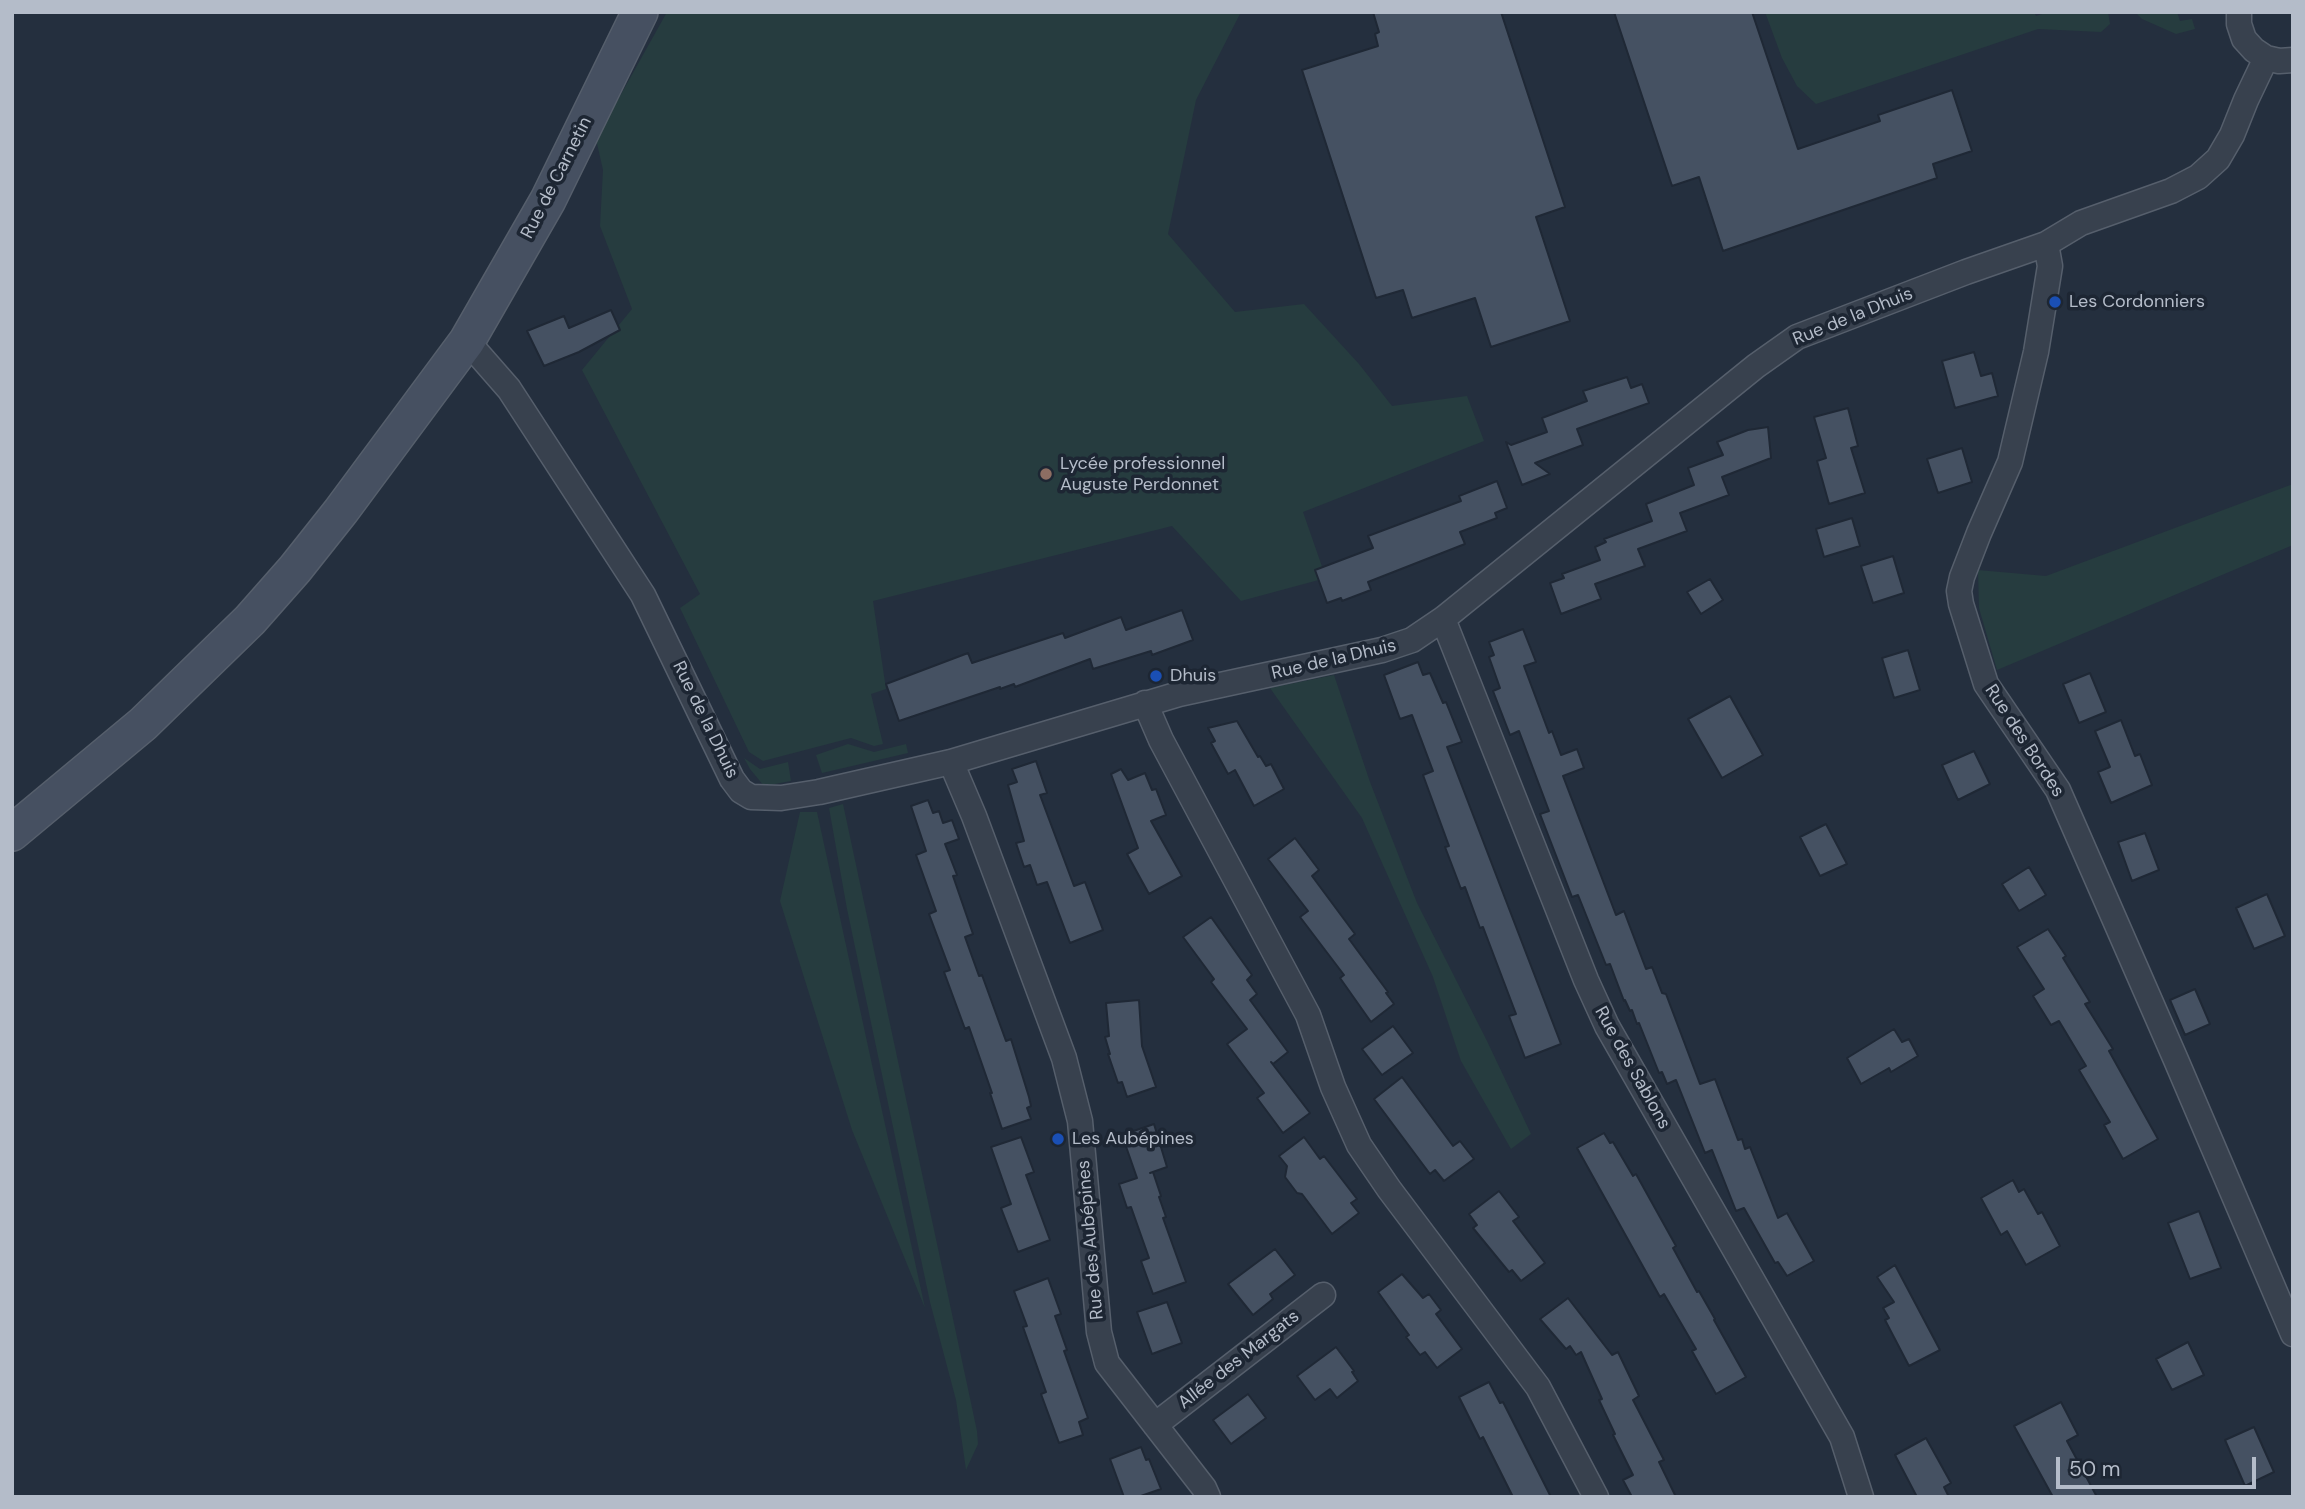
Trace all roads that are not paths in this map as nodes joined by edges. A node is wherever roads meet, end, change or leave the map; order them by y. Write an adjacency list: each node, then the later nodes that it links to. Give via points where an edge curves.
1 (640, 12): 6 (street, Rue de Carnetin, via 548,200)
2 (2239, 12): 3 (street, via 2244,38)
3 (2266, 58): 4 (street); 5 (street, Rue de la Dhuis, via 2232,135 2210,168 2183,186 2098,216)
4 (2293, 60)
5 (2046, 244): 7 (street, Rue de la Dhuis, via 1797,337); 12 (street, Rue des Bordes, via 2049,266 2036,352 2010,462 1962,577 1961,604 1986,684 2058,790)
6 (467, 341): 9 (street, Rue de la Dhuis, via 509,389 643,595 741,791 751,797 781,798); 10 (street, Rue de Carnetin, via 295,569 250,620 143,724)
7 (1443, 619): 8 (street, Rue de la Dhuis, via 1412,640 1382,650); 16 (street, Rue des Sablons, via 1607,1026 1842,1437)
8 (1145, 703): 9 (street, Rue de la Dhuis); 15 (street, via 1308,1015 1359,1145 1538,1387)
9 (951, 762): 13 (street, Rue des Aubépines, via 1064,1058 1080,1121 1099,1332 1107,1363)
10 (12, 833)
11 (1323, 1295): 13 (street, Allée des Margats)
12 (2293, 1334)
13 (1155, 1425): 14 (street, Rue des Aubépines)
14 (1208, 1497)
15 (1596, 1497)
16 (1861, 1497)

